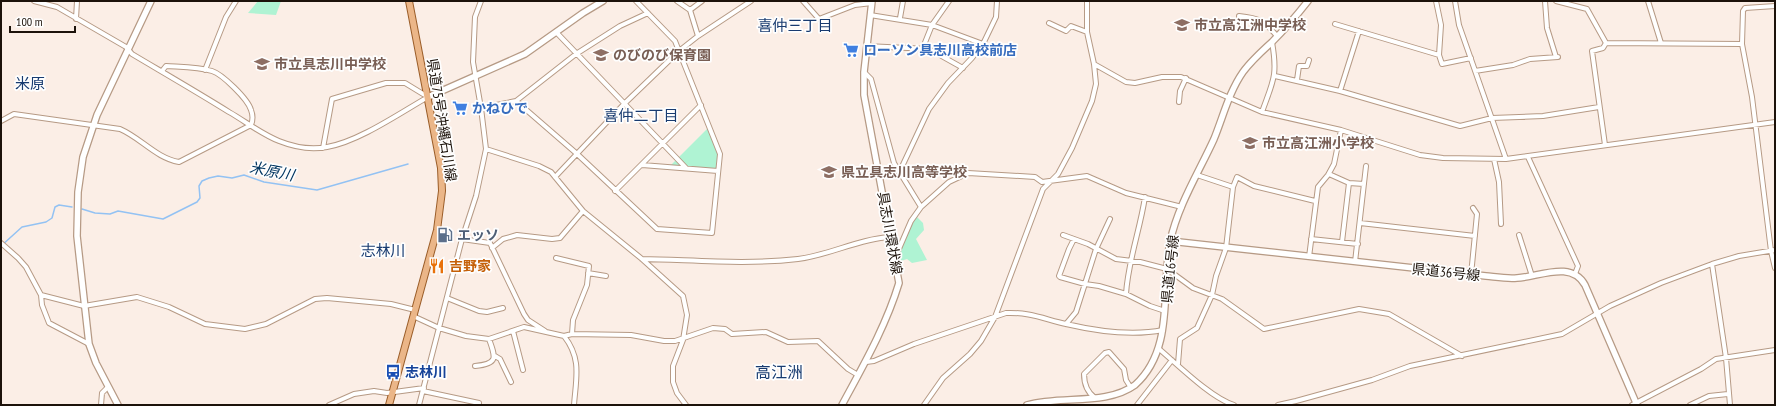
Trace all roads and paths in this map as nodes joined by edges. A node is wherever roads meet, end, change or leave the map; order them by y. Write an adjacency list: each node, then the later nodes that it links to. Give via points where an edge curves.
1 (34, 1): 32 (street)
2 (77, 1): 32 (street)
3 (152, 1): 48 (main road)
4 (236, 1): 57 (street, via 226,17)
5 (409, 1): 66 (main road, 県道75号沖縄石川線)
6 (481, 1): 61 (street, via 475,17)
7 (603, 1): 38 (main road)
8 (636, 1): 29 (street)
9 (677, 1): 28 (street)
10 (702, 1): 28 (street)
11 (751, 1): 40 (street)
12 (803, 1): 25 (street, via 819,18)
13 (903, 1): 33 (street)
14 (949, 1): 36 (street)
15 (997, 1): 44 (street, via 996,17)
16 (1087, 1): 39 (street)
17 (1308, 1): 41 (main road, 県道16号線)
18 (1436, 1): 52 (street, via 1441,25)
19 (1455, 1): 53 (street, via 1459,25)
20 (1545, 1): 59 (street, via 1547,28 1557,57 1530,59 1513,65)
21 (1556, 1): 43 (street, via 1587,9)
22 (1648, 1): 45 (street)
23 (1761, 1): 26 (street)
24 (872, 2): 25 (street); 30 (main road, 具志川環状線)
25 (854, 3)
26 (1761, 6): 27 (street); 46 (street, via 1748,7 1743,12)
27 (1775, 6)
28 (690, 10): 40 (street)
29 (648, 13): 50 (street, via 675,41); 51 (street, via 620,26)
30 (870, 15): 33 (street); 47 (main road, 具志川環状線)
31 (1239, 16): 41 (street, via 1255,17)
32 (76, 18): 48 (street)
33 (900, 18): 36 (street)
34 (1049, 23): 39 (street, via 1066,31 1071,26)
35 (1335, 24): 37 (street)
36 (932, 25): 44 (street); 49 (street)
37 (1359, 31): 52 (street); 65 (street)
38 (556, 32): 51 (street); 61 (main road, via 525,54)
39 (1087, 32): 55 (street)
40 (698, 36): 50 (street)
41 (1277, 36): 42 (main road, 県道16号線)
42 (1272, 42): 62 (street); 67 (main road, 県道16号線, via 1244,72)
43 (1606, 43): 45 (street); 72 (street, via 1603,48 1592,52)
44 (983, 44): 56 (street)
45 (1661, 44): 46 (street)
46 (1742, 44): 78 (street)
47 (866, 46): 49 (street); 60 (main road, 具志川環状線)
48 (129, 50): 58 (street); 79 (main road)
49 (922, 50): 56 (street, via 929,49)
50 (679, 51): 70 (street); 71 (street)
51 (576, 54): 68 (street); 70 (street)
52 (1439, 55): 53 (street, via 1442,64)
53 (1471, 58): 59 (street)
54 (1309, 60): 64 (street, via 1307,66 1298,66)
55 (1094, 64): 63 (street, via 1126,82 1135,83 1162,77); 98 (street, via 1096,84 1092,101 1072,148)
56 (963, 68): 94 (street, via 929,109)
57 (205, 70): 58 (street, via 166,66); 80 (street, via 219,74 238,92 251,108)
58 (162, 71): 80 (street)
59 (1475, 71): 75 (street)
60 (864, 72): 94 (street, via 872,79 894,163); 115 (main road, 具志川環状線, via 864,95)
61 (475, 76): 66 (main road); 73 (street)
62 (1276, 76): 64 (street); 74 (street)
63 (1186, 78): 67 (street); 69 (street, via 1180,91)
64 (1297, 80): 65 (street)
65 (1340, 91): 75 (street, via 1460,126)
66 (428, 97): 84 (street, via 357,136); 84 (street, via 405,83 386,83 332,99); 149 (main road, 県道75号沖縄石川線, via 441,168 441,203 437,230)
67 (1230, 98): 74 (street); 96 (main road, 県道16号線)
68 (516, 101): 73 (street); 86 (street)
69 (1179, 102)
70 (624, 104): 82 (street); 86 (street)
71 (701, 105): 82 (street); 93 (street, via 720,154)
72 (1599, 107): 75 (street, via 1543,116); 83 (street)
73 (481, 108): 85 (street)
74 (1262, 112): 81 (street)
75 (1492, 118): 89 (street)
76 (1, 121): 79 (street, via 14,114)
77 (1775, 122): 78 (street)
78 (1756, 124): 83 (street); 126 (street)
79 (93, 125): 80 (street, via 127,132 164,157 179,162); 146 (main road, via 83,157 77,203 77,236)
80 (251, 125): 84 (street, via 286,144 302,148)
81 (1341, 130): 88 (street, via 1420,155); 95 (street, via 1334,164)
82 (662, 143): 90 (street); 92 (street)
83 (1605, 145): 87 (street)
84 (323, 148)
85 (486, 149): 97 (street, via 539,166); 116 (street, via 476,196)
86 (576, 153): 97 (street); 102 (street)
87 (1528, 156): 89 (street); 137 (street, via 1578,266)
88 (1494, 159): 89 (street); 111 (street, via 1499,182)
89 (1506, 159)
90 (642, 164): 92 (street); 102 (street)
91 (1366, 166): 100 (street)
92 (686, 168): 93 (street)
93 (718, 171): 102 (street, via 712,233 657,229)
94 (899, 173): 106 (street)
95 (1329, 174): 99 (street); 104 (street, via 1318,187)
96 (1198, 175): 101 (street); 105 (main road, 県道16号線)
97 (555, 176): 108 (street)
98 (1052, 180): 103 (street, via 1087,176 1115,189); 106 (street, via 1042,182 1035,177 968,173 949,182); 151 (street, via 1043,189)
99 (1349, 183): 100 (street); 120 (street)
100 (1364, 184): 110 (street)
101 (1233, 188): 104 (street, via 1236,178 1254,186); 124 (street)
102 (615, 191)
103 (1145, 197): 105 (street); 131 (street)
104 (1315, 200): 118 (street)
105 (1182, 206): 119 (main road, 県道16号線)
106 (920, 207): 130 (street, via 911,221)
107 (1473, 208): 114 (street, via 1477,214)
108 (583, 211): 123 (street, via 560,238 517,235 503,239); 129 (street)
109 (1110, 219): 125 (street)
110 (1360, 224): 114 (street); 122 (street)
111 (1501, 224)
112 (1063, 235): 117 (street)
113 (1519, 235): 140 (street)
114 (1475, 236): 138 (street)
115 (890, 237): 129 (street, via 854,243 821,255 797,259 743,262); 130 (main road, 具志川環状線)
116 (462, 239): 123 (street, via 490,243); 145 (street)
117 (1074, 239): 125 (street); 141 (street, via 1059,276)
118 (1311, 239): 120 (street); 127 (street)
119 (1170, 241): 124 (main road, 県道36号線); 135 (main road, 県道16号線)
120 (1342, 242): 122 (street)
121 (2, 244): 143 (street, via 26,268)
122 (1358, 244): 132 (street)
123 (492, 248): 156 (street, via 524,314 528,320)
124 (1226, 248): 127 (main road, 県道36号線); 144 (street)
125 (1096, 249): 131 (street, via 1116,259); 141 (street)
126 (1773, 250): 133 (street); 134 (street)
127 (1309, 257): 132 (main road, 県道36号線)
128 (556, 258): 136 (street, via 585,264 589,266)
129 (642, 259): 160 (street, via 683,296 687,314)
130 (895, 260): 168 (main road, 具志川環状線, via 899,283)
131 (1130, 260): 135 (street); 142 (street)
132 (1355, 262): 138 (main road, 県道36号線)
133 (1712, 264): 150 (street, via 1639,292); 166 (street)
134 (1775, 268)
135 (1167, 269): 144 (street, via 1193,288); 148 (main road, 県道16号線)
136 (588, 273): 139 (street); 157 (street, via 587,285 573,320)
137 (1575, 274): 140 (main road, 県道36号線, via 1562,271); 150 (main road, via 1585,284)
138 (1471, 275): 140 (main road, 県道36号線, via 1516,278)
139 (606, 276)
140 (1532, 276)
141 (1085, 284): 142 (street); 152 (street, via 1076,312)
142 (1126, 294): 148 (street)
143 (42, 295): 146 (street); 161 (street, via 42,305 49,324)
144 (1212, 295): 165 (street, via 1222,299 1264,329 1359,310 1389,314); 169 (street, via 1197,328 1180,338)
145 (447, 298): 147 (street, via 479,311); 153 (street)
146 (84, 306): 149 (street, via 137,297 169,307 205,324 245,330 266,324 315,299 391,304); 161 (main road)
147 (503, 308)
148 (1165, 311): 154 (main road, 県道16号線)
149 (414, 313): 153 (street); 177 (main road, 県道75号沖縄石川線)
150 (1598, 313): 165 (street, via 1562,334); 182 (main road)
151 (994, 317): 152 (street, via 1022,312); 168 (street); 191 (street, via 981,341 943,378)
152 (1066, 324): 154 (street, via 1146,333)
153 (439, 328): 159 (street, via 466,336); 176 (street)
154 (1163, 330): 162 (main road, 県道16号線)
155 (513, 331): 156 (street, via 524,327); 159 (street); 171 (street)
156 (546, 332): 158 (street)
157 (572, 334): 158 (street); 160 (street, via 631,335 664,341)
158 (564, 336): 188 (street, via 576,357)
159 (489, 339): 164 (street)
160 (683, 340): 172 (street, via 713,328 725,329 732,334 766,332 788,342 818,341); 189 (street, via 673,366 673,382)
161 (89, 344): 174 (main road)
162 (1158, 348): 167 (street); 175 (main road, 県道16号線, via 1148,370)
163 (1775, 350): 166 (street)
164 (495, 356): 170 (street, via 487,365); 173 (street, via 500,359)
165 (1463, 356): 181 (street, via 1410,366)
166 (1726, 358): 178 (street); 182 (street, via 1716,359)
167 (1172, 360): 169 (street); 193 (street)
168 (866, 362): 172 (main road, 具志川環状線)
169 (1178, 364): 194 (street, via 1205,388)
170 (475, 366)
171 (523, 370)
172 (858, 375): 190 (main road, 具志川環状線)
173 (511, 382)
174 (108, 387): 183 (street, via 102,393); 184 (main road)
175 (1132, 388): 179 (main road, 県道16号線, via 1112,398); 179 (street, via 1126,380 1124,369 1109,352 1105,353 1084,374 1084,382 1090,395)
176 (424, 390): 177 (street); 180 (street); 187 (street)
177 (392, 393): 185 (street, via 374,391 354,394); 186 (main road, 県道75号沖縄石川線)
178 (1728, 394): 196 (street, via 1709,396); 197 (street)
179 (1097, 400): 192 (main road, 県道16号線, via 1040,402)
180 (479, 403)
181 (1297, 403): 195 (street)
182 (1635, 404)
183 (101, 405)
184 (118, 405)
185 (329, 405)
186 (389, 405)
187 (419, 405)
188 (574, 405)
189 (686, 405)
190 (842, 405)
191 (924, 405)
192 (1027, 405)
193 (1137, 405)
194 (1234, 405)
195 (1278, 405)
196 (1690, 405)
197 (1730, 405)

